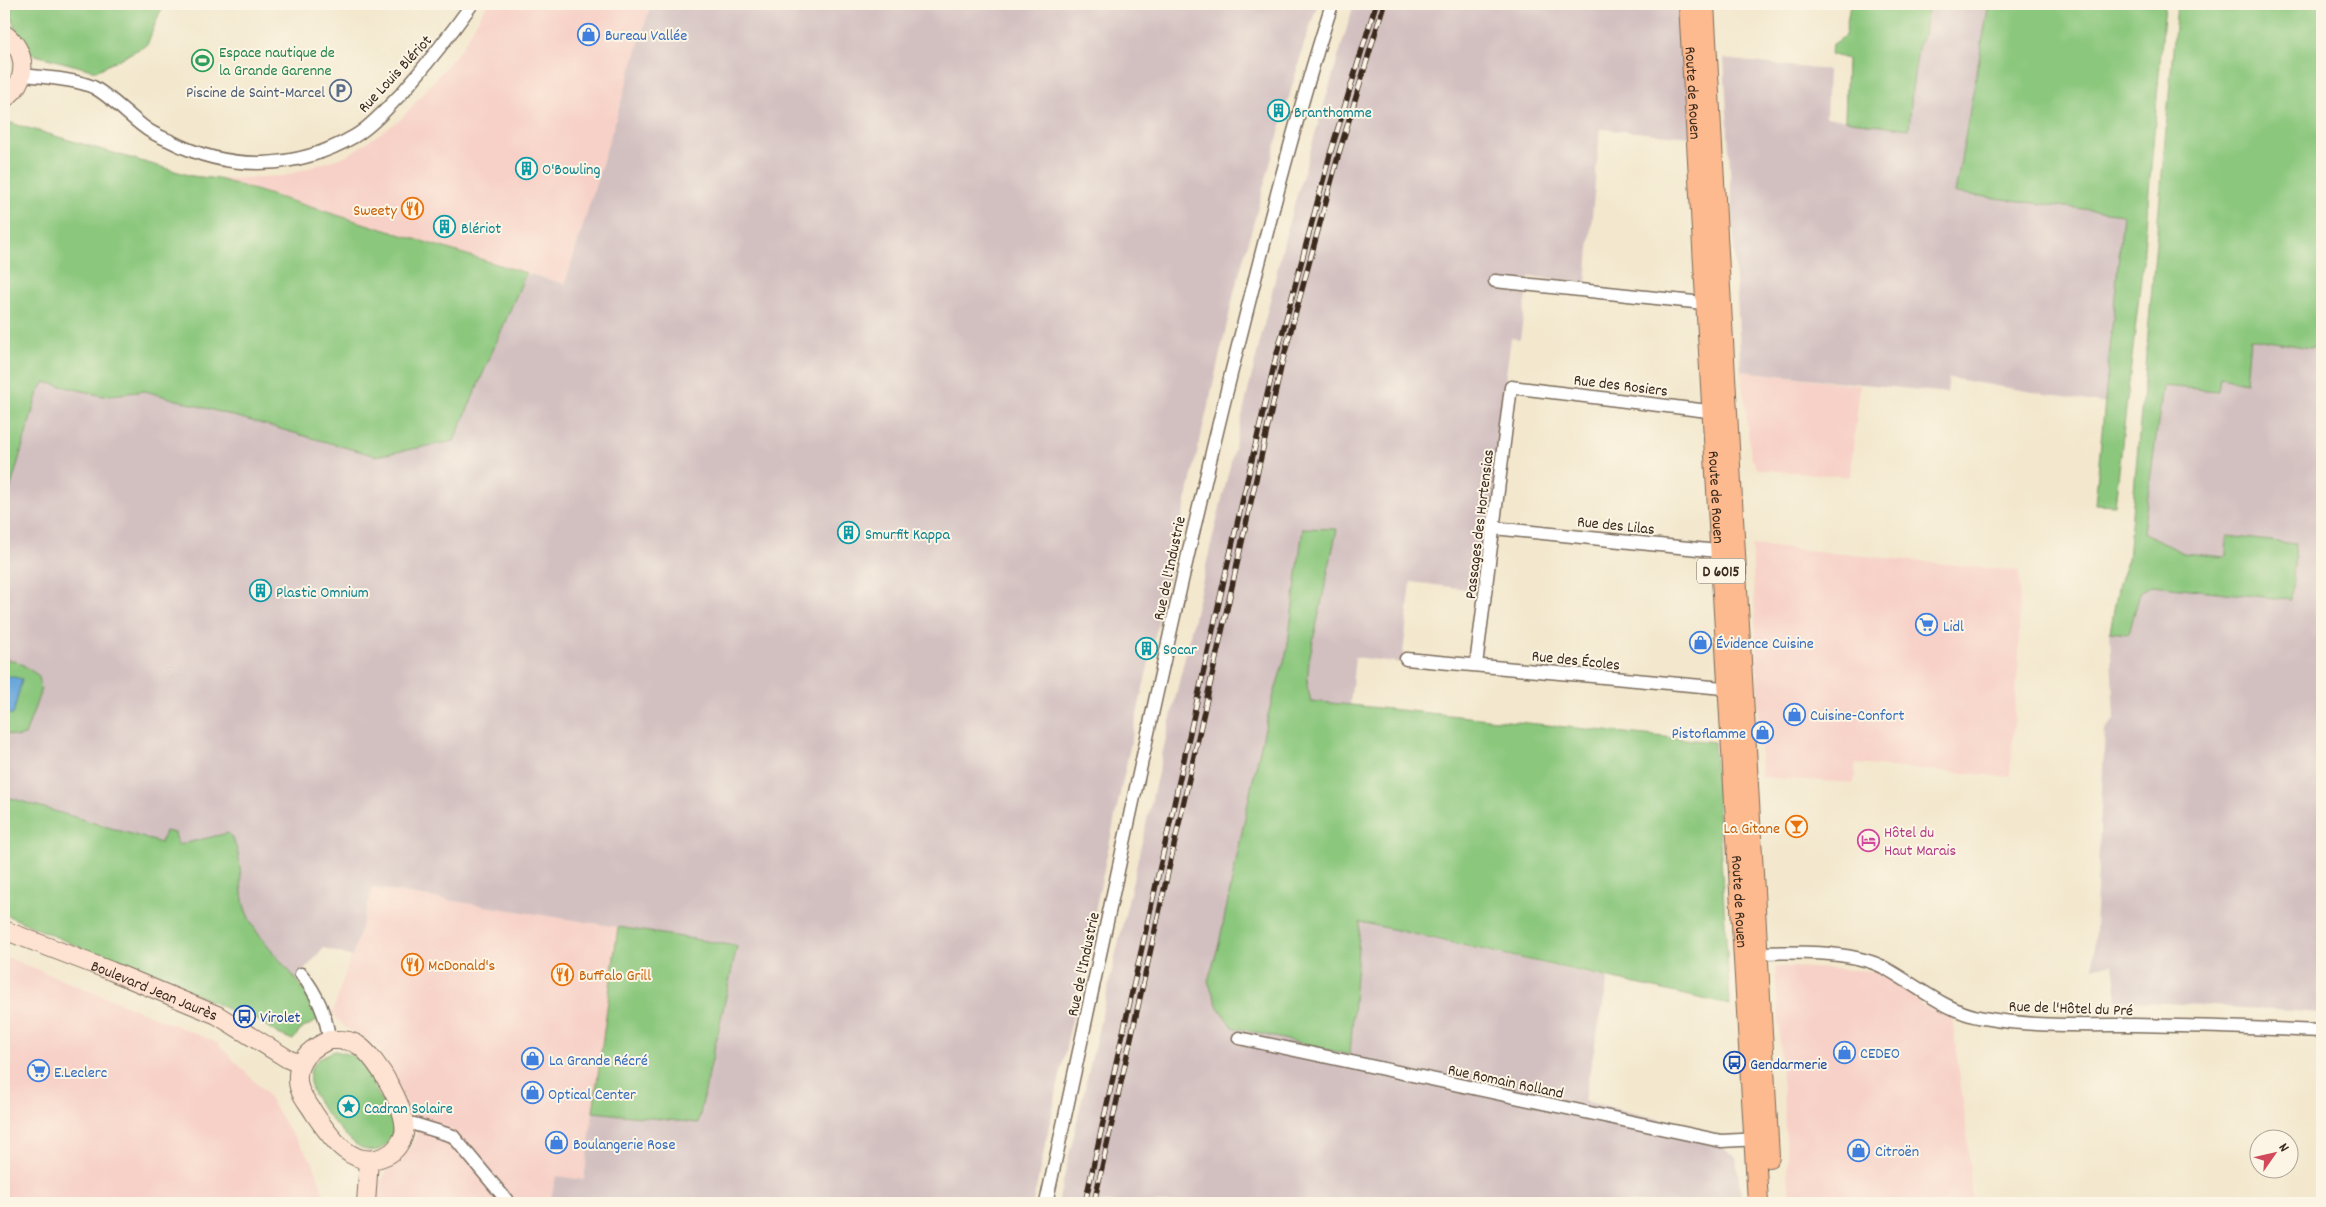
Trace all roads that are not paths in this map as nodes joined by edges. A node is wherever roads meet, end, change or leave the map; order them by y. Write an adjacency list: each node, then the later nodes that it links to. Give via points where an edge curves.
1 (472, 4): 6 (street, Rue Louis Blériot, via 437,54 381,116 355,136 320,153 280,163 236,163 208,156 177,145 145,128 93,87)
2 (1332, 4): 29 (street, Rue de l'Industrie, via 1272,210 1192,532)
3 (1689, 4): 9 (main road, Route de Rouen / D 6015)
4 (1704, 4): 9 (main road, Route de Rouen / D 6015)
5 (4, 34): 6 (main road, via 21,54)
6 (22, 74): 7 (main road, via 12,94)
7 (4, 99)
8 (1495, 281): 9 (street)
9 (1714, 304): 11 (main road, Route de Rouen / D 6015)
10 (1511, 387): 11 (street, Rue des Rosiers); 12 (street, Passages des Hortensias)
11 (1720, 410): 13 (main road, Route de Rouen / D 6015)
12 (1494, 528): 13 (street, Rue des Lilas); 15 (street, Passages des Hortensias)
13 (1728, 552): 16 (main road, Route de Rouen / D 6015)
14 (1406, 659): 15 (street, Rue des Écoles)
15 (1476, 665): 16 (street, Rue des Écoles)
16 (1736, 689): 18 (main road, Route de Rouen / D 6015)
17 (4, 930): 23 (main road, Boulevard Jean Jaurès, via 217,1015 288,1060)
18 (1750, 953): 20 (street, Rue de l'Hôtel du Pré, via 1814,953 1863,960 1882,967 1941,1002 1980,1018 2021,1024 2227,1026); 25 (main road, Route de Rouen / D 6015)
19 (302, 974): 22 (street, via 312,986)
20 (2322, 1031)
21 (1239, 1038): 25 (street, Rue Romain Rolland, via 1721,1141)
22 (329, 1040): 23 (main road, via 314,1048); 24 (main road, via 348,1040 369,1053 397,1100)
23 (300, 1064): 26 (main road, via 300,1091 318,1118 344,1150)
24 (404, 1124): 26 (main road, via 404,1134 391,1154); 28 (street, via 453,1136)
25 (1761, 1139): 30 (main road, D 6015); 31 (main road, D 6015)
26 (369, 1160): 27 (main road)
27 (366, 1203)
28 (509, 1203)
29 (1046, 1203)
30 (1758, 1203)
31 (1771, 1203)

